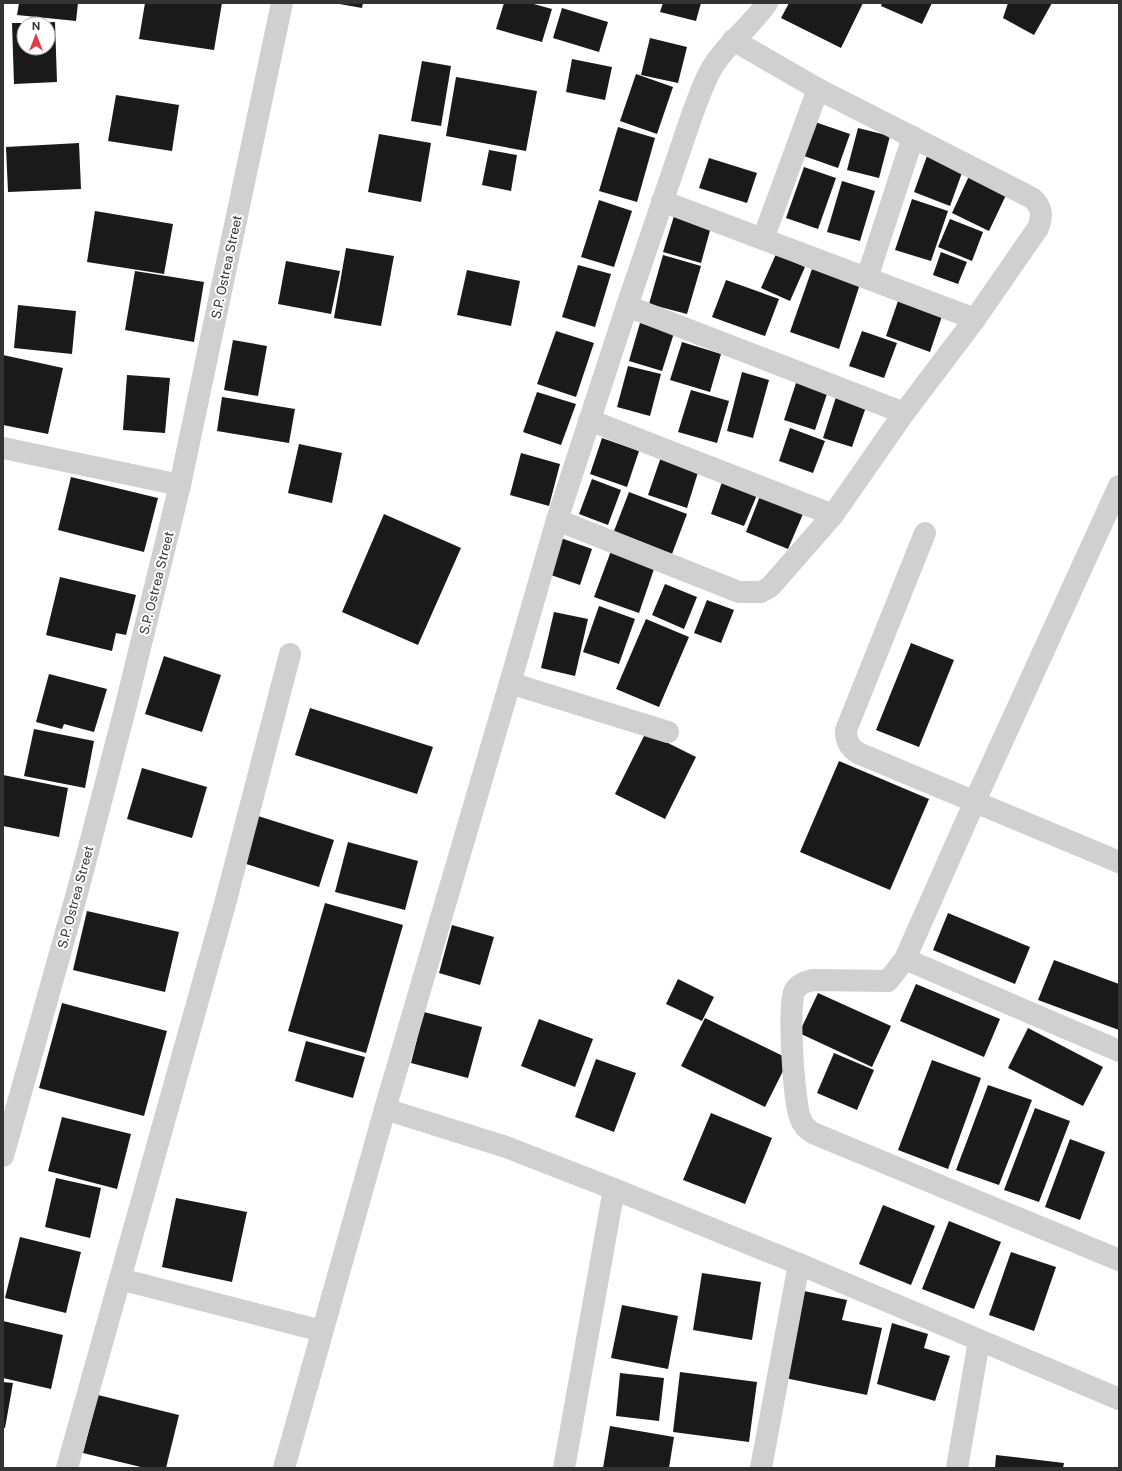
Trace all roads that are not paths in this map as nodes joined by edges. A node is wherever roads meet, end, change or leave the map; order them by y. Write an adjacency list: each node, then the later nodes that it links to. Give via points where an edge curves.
1 (282, 3): 14 (street, S.P. Ostrea Street)
2 (767, 3): 3 (street, via 748,27)
3 (733, 40): 4 (street); 6 (street, via 717,60 705,82 692,112)
4 (818, 89): 5 (street); 7 (street)
5 (913, 137): 8 (street); 10 (street, via 1032,198 1042,212 1038,228)
6 (662, 201): 7 (street); 9 (street)
7 (763, 239): 8 (street)
8 (867, 278): 10 (street)
9 (627, 306): 11 (street); 12 (street)
10 (975, 319): 11 (street)
11 (904, 412): 16 (street)
12 (589, 420): 16 (street); 17 (street)
13 (3, 448): 14 (street)
14 (180, 485): 27 (street, S.P. Ostrea Street, via 79,886)
15 (1119, 486): 22 (street)
16 (833, 515): 17 (street, via 770,587 761,592 750,593 738,592)
17 (557, 520): 20 (street)
18 (924, 533): 22 (street, via 846,730 846,739 850,748 858,753)
19 (290, 654): 31 (street, via 225,904)
20 (510, 683): 21 (street); 26 (street)
21 (668, 732)
22 (975, 801): 23 (street); 24 (street)
23 (1119, 862)
24 (905, 959): 25 (street); 29 (street, via 888,981 813,980 802,983 794,991 792,1055 800,1118 808,1130)
25 (1119, 1051)
26 (385, 1108): 28 (street, via 506,1147); 32 (street)
27 (3, 1156)
28 (614, 1189): 30 (street); 37 (street)
29 (1119, 1260)
30 (799, 1264): 33 (street); 38 (street)
31 (120, 1279): 32 (street); 35 (street)
32 (322, 1330): 36 (street)
33 (979, 1340): 34 (street); 39 (street)
34 (1117, 1394)
35 (67, 1468)
36 (284, 1468)
37 (564, 1468)
38 (761, 1468)
39 (957, 1468)

